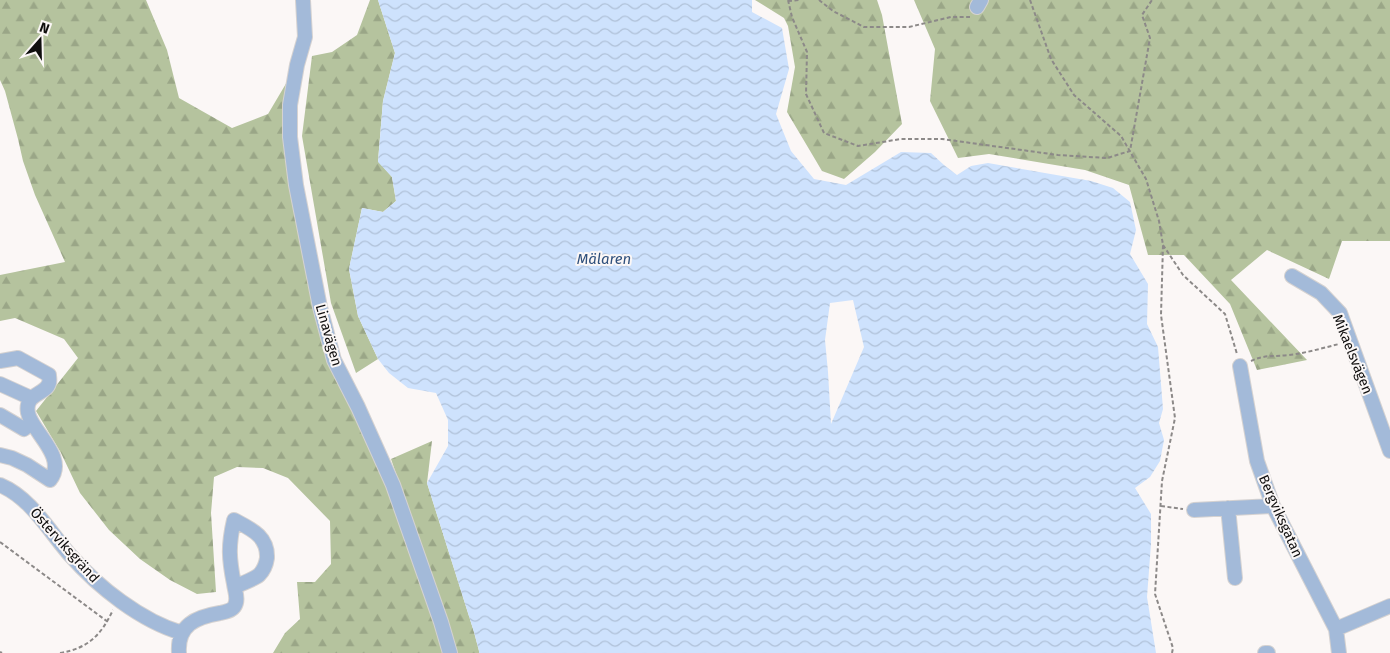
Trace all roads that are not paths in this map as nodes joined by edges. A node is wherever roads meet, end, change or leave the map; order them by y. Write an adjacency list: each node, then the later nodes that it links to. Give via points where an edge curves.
1 (303, 0): 21 (street, Linavägen, via 305,37 290,105 290,137 320,307 334,360 393,485)
2 (1292, 276): 9 (street, Mikaelsvägen, via 1321,293 1340,314)
3 (0, 360): 6 (street, via 18,358 49,375 50,382 46,388)
4 (1240, 366): 12 (street, Bergviksgatan, via 1257,461)
5 (0, 384): 6 (street)
6 (32, 398): 8 (street, via 28,404)
7 (0, 415): 8 (street, via 24,429)
8 (32, 422): 10 (street, via 47,442 54,462 54,474 50,480 26,465)
9 (1390, 450)
10 (0, 455)
11 (0, 485): 19 (street, Österviksgränd, via 31,507 81,567 117,598 152,620)
12 (1274, 506): 13 (street); 18 (street, Bergviksgatan)
13 (1228, 508): 14 (street); 15 (street)
14 (1194, 510)
15 (1234, 578)
16 (234, 587): 19 (street, via 237,598 234,607 194,620)
17 (1390, 606): 18 (street)
18 (1336, 629): 22 (street, Bergviksgatan)
19 (182, 633): 20 (street)
20 (179, 653)
21 (450, 653)
22 (1339, 653)

